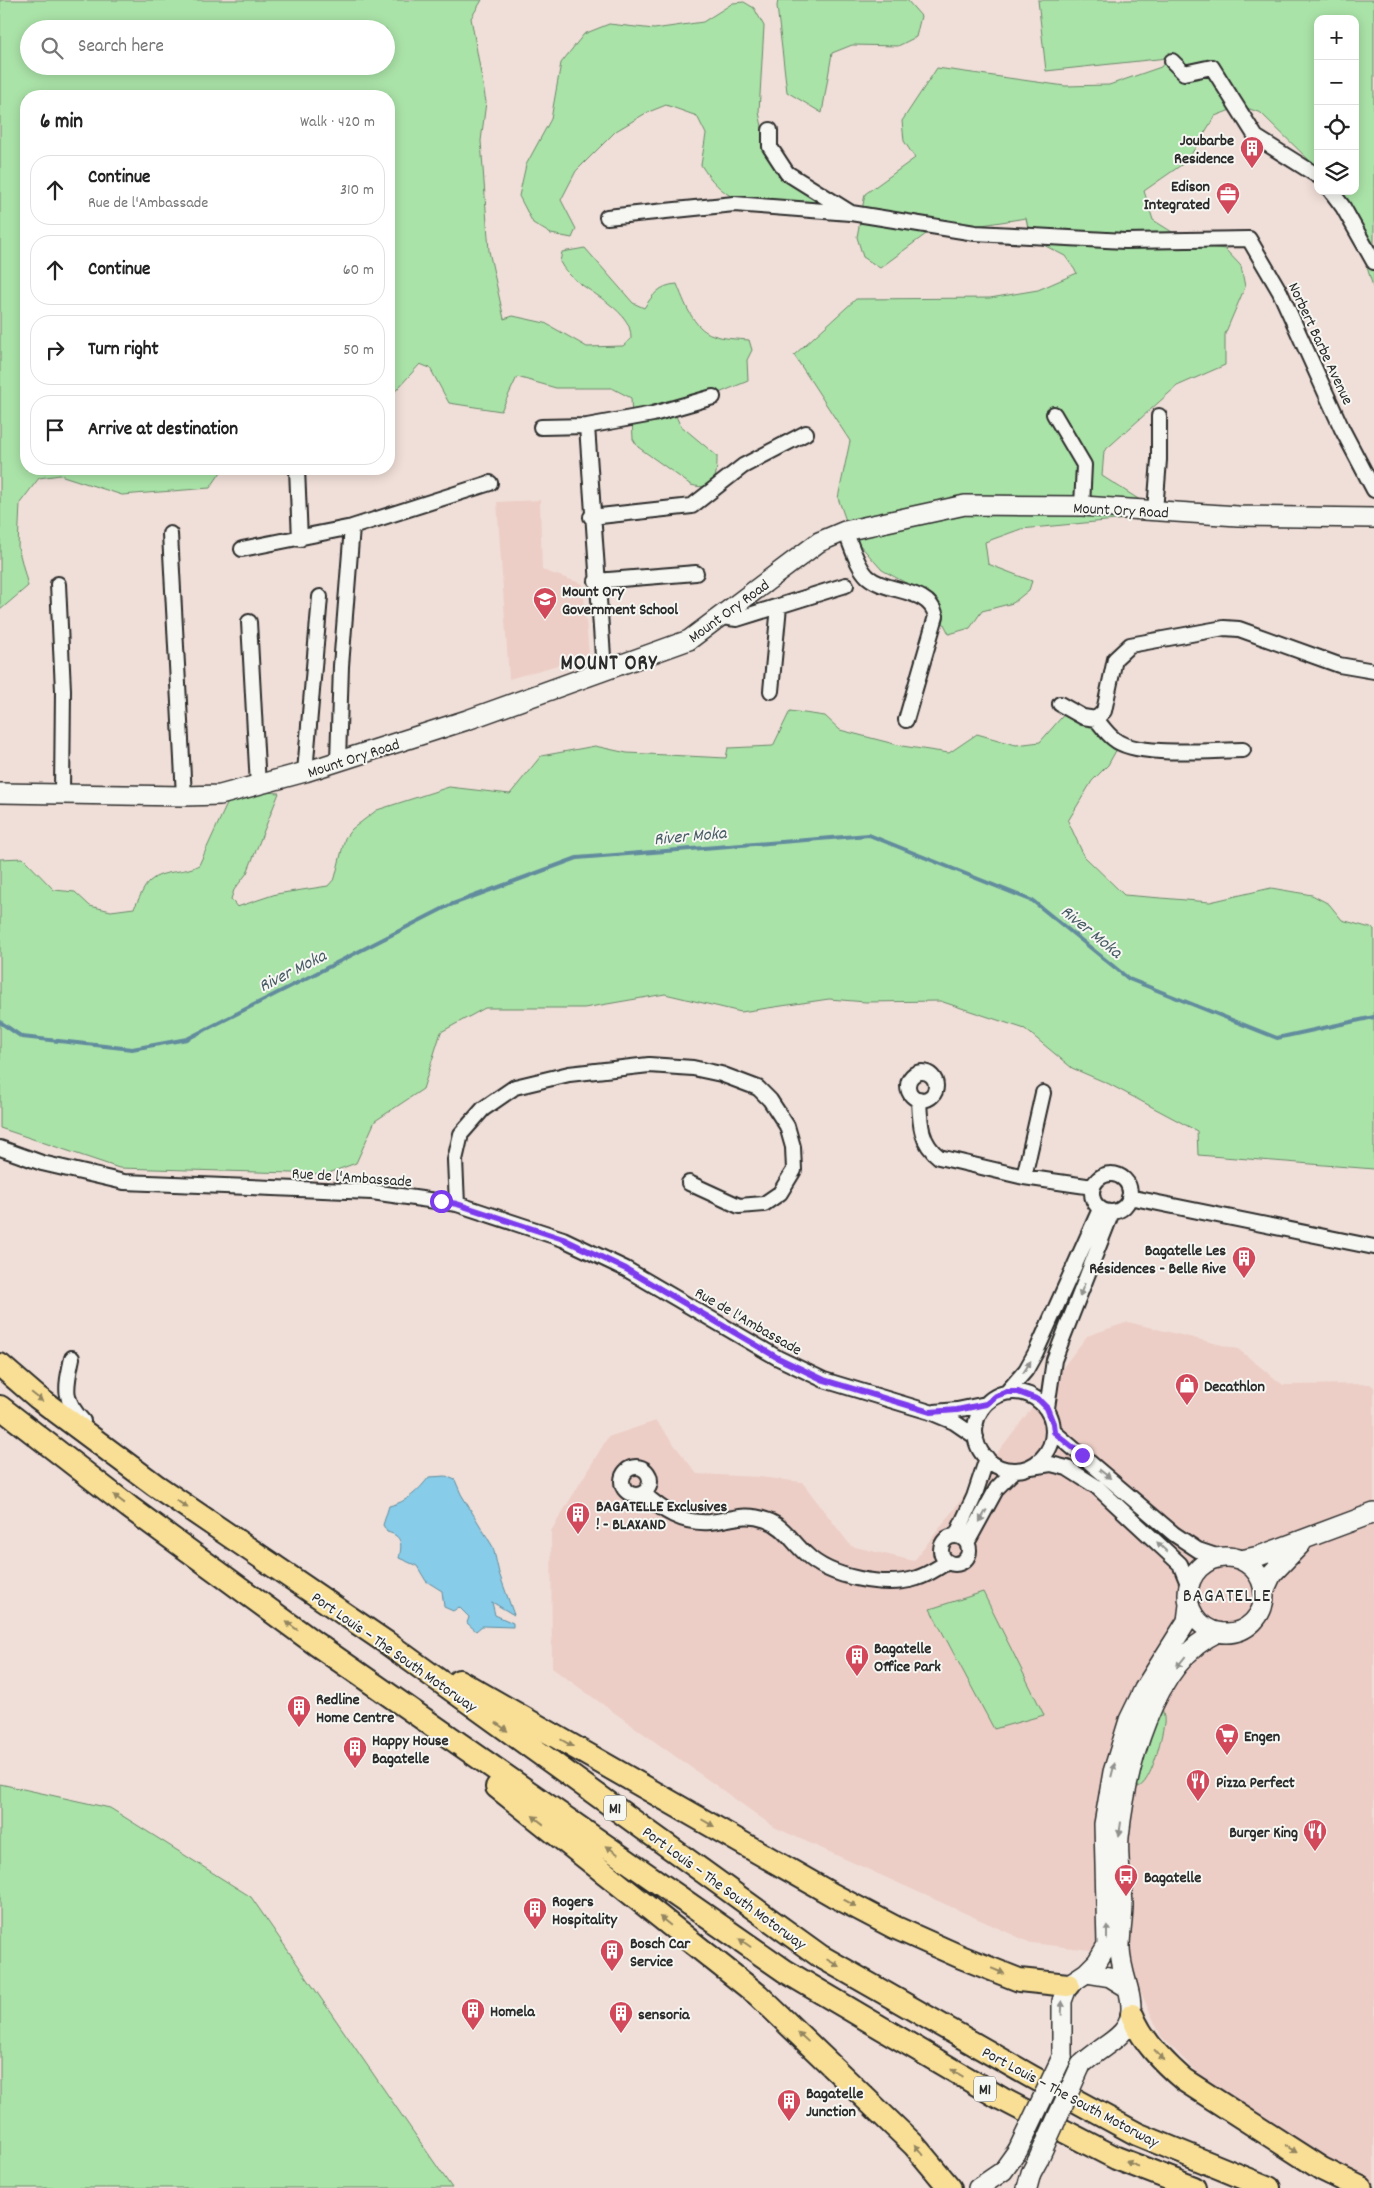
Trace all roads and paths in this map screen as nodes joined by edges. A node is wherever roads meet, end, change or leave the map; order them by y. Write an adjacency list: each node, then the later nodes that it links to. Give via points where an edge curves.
1 (1172, 61): 3 (street, via 1184,73 1212,67 1256,137)
2 (770, 130): 5 (street, via 770,147 786,173)
3 (1314, 173)
4 (1334, 195): 7 (street)
5 (851, 213): 6 (street, via 734,204); 16 (street, Norbert Barbe Avenue, via 975,233 1125,240 1249,239 1280,292 1342,429)
6 (607, 217)
7 (1374, 262)
8 (713, 397): 11 (street, via 653,414)
9 (1054, 414): 17 (street, via 1084,464)
10 (1158, 416): 18 (street, via 1159,460)
11 (586, 426): 12 (street); 19 (street)
12 (541, 427)
13 (806, 433): 19 (street, via 743,466 692,506)
14 (297, 475): 24 (street)
15 (490, 483): 21 (street)
16 (1374, 490)
17 (1082, 506): 18 (main road, Mount Ory Road); 22 (main road, Mount Ory Road, via 965,505)
18 (1154, 511): 20 (main road, Mount Ory Road)
19 (592, 517): 27 (street)
20 (1374, 518)
21 (352, 527): 24 (street); 41 (street, via 341,666)
22 (845, 531): 32 (main road, Mount Ory Road, via 819,542); 39 (street, via 867,576 920,598 934,608 936,616)
23 (170, 534): 46 (street)
24 (300, 539): 25 (street)
25 (242, 549)
26 (696, 572): 27 (street)
27 (596, 582): 34 (street)
28 (58, 584): 44 (street, via 63,690)
29 (846, 585): 31 (street)
30 (320, 597): 42 (street)
31 (779, 606): 32 (street, via 737,619); 36 (street)
32 (721, 617): 34 (main road, Mount Ory Road, via 689,640)
33 (249, 622): 43 (street)
34 (604, 671): 41 (main road, Mount Ory Road, via 467,720)
35 (1374, 671): 38 (street, via 1339,665 1239,629 1224,628 1130,645 1122,650 1115,659 1104,711)
36 (771, 691)
37 (1060, 704): 38 (street, via 1083,717)
38 (1096, 719): 40 (street, via 1114,740 1130,748 1157,751)
39 (906, 720)
40 (1243, 750)
41 (338, 760): 42 (main road, Mount Ory Road)
42 (306, 772): 43 (main road, Mount Ory Road)
43 (258, 786): 46 (main road, Mount Ory Road, via 220,794)
44 (62, 793): 45 (main road, Mount Ory Road); 46 (main road, Mount Ory Road)
45 (0, 794)
46 (184, 796)
47 (1043, 1093): 50 (street)
48 (919, 1099): 50 (street, via 923,1135 930,1150 939,1157)
49 (0, 1148): 54 (street, Rue de l'Ambassade, via 42,1163 124,1182 372,1192)
50 (1024, 1177): 52 (street)
51 (689, 1183): 54 (street, via 739,1206 764,1204 780,1193 794,1170 787,1126 758,1088 721,1074 649,1065 569,1074 515,1086 483,1109 461,1134 454,1160)
52 (1093, 1187): 53 (street, via 1101,1177 1113,1174 1128,1185); 55 (street, via 1092,1199)
53 (1129, 1197): 55 (street, via 1123,1208); 56 (street)
54 (457, 1204): 63 (street, Rue de l'Ambassade, via 563,1239 626,1269 778,1358 824,1380)
55 (1106, 1211): 59 (street, one-way to 55, via 1036,1352); 62 (street, one-way to 62, via 1054,1360)
56 (1374, 1247)
57 (72, 1358): 68 (street, via 66,1387 70,1408)
58 (0, 1365): 68 (highway, Port Louis – The South Motorway / M1, one-way to 68, via 36,1397)
59 (1007, 1392): 60 (street); 62 (street, via 1029,1394)
60 (986, 1404): 63 (street); 65 (street, via 979,1414)
61 (0, 1407): 81 (highway, Port Louis – The South Motorway / M1, one-way to 61)
62 (1047, 1408): 64 (street)
63 (930, 1412): 65 (street, Rue de l'Ambassade, via 954,1422)
64 (1054, 1432): 67 (street, via 1047,1453 1039,1461); 73 (street, one-way to 73, via 1174,1534 1198,1550)
65 (976, 1437): 66 (street)
66 (987, 1458): 67 (street, via 1002,1468); 72 (street)
67 (1021, 1469): 72 (street, one-way to 72, via 998,1488); 76 (street, one-way to 67, via 1180,1564 1085,1478 1051,1464)
68 (155, 1485): 80 (highway, Port Louis – The South Motorway / M1, one-way to 80)
69 (643, 1493): 75 (street, via 665,1512 688,1522 711,1522 732,1516 767,1520 786,1531 807,1556 863,1581 918,1578)
70 (1374, 1513): 71 (main road)
71 (1311, 1535): 74 (main road); 77 (main road, via 1282,1562)
72 (961, 1540): 75 (street, via 969,1552 965,1560 956,1564); 75 (street, via 947,1538 941,1546 942,1555)
73 (1219, 1557): 74 (main road); 76 (main road, via 1200,1567)
74 (1241, 1560): 77 (main road, via 1257,1573)
75 (948, 1562)
76 (1189, 1586): 78 (main road)
77 (1264, 1591): 79 (main road, via 1261,1611 1248,1626 1229,1633)
78 (1189, 1605): 79 (main road, via 1200,1622); 82 (main road, one-way to 78, via 1098,1962 1107,1945 1104,1824 1107,1796 1121,1742 1144,1689 1187,1621)
79 (1218, 1632): 83 (main road, one-way to 83, via 1192,1648 1175,1669 1143,1731 1131,1771 1119,1839 1123,1906 1120,1946)
80 (387, 1643): 82 (highway, one-way to 82, via 894,1927 1018,1980); 89 (highway, Port Louis – The South Motorway / M1, one-way to 89, via 820,1956 1137,2134)
81 (316, 1644): 85 (highway, one-way to 81, via 914,2145 758,1995); 88 (highway, Port Louis – The South Motorway / M1, one-way to 81, via 1116,2158 1002,2099 785,1971)
82 (1077, 1979): 83 (main road, via 1110,1977); 86 (main road, one-way to 82, bridge, via 1003,2171 1018,2150 1062,2057 1062,2001)
83 (1128, 1988): 84 (main road)
84 (1132, 2015): 87 (main road, bridge, via 1120,2035 1081,2065); 90 (highway, one-way to 90, via 1139,2032 1184,2080 1322,2169)
85 (950, 2188)
86 (978, 2188)
87 (1027, 2188)
88 (1194, 2188)
89 (1268, 2188)
90 (1361, 2188)

